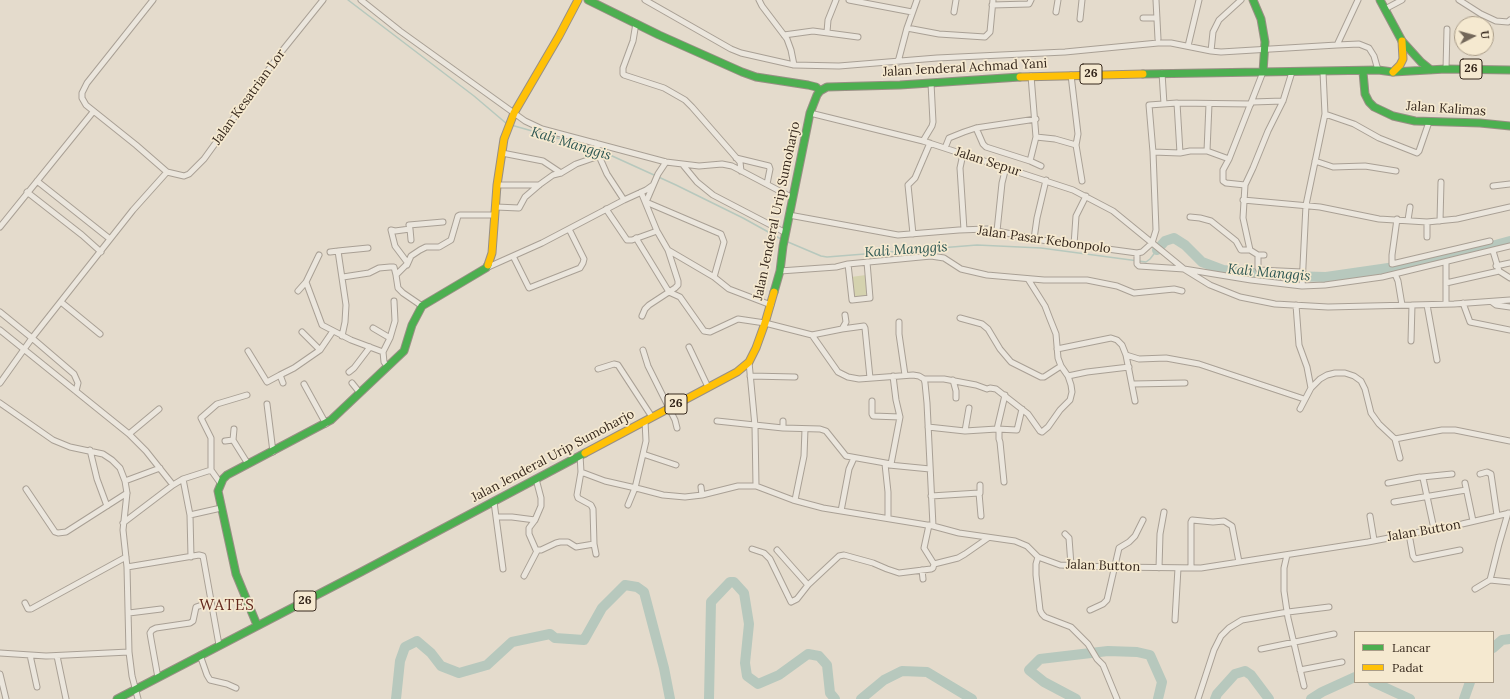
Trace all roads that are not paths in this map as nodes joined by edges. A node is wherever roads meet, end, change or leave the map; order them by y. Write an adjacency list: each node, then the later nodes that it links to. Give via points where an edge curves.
1 (153, 0): 66 (street, via 84,88 83,101)
2 (323, 0): 95 (street, Jalan Kesatrian Lor, via 282,51 195,170 184,176)
3 (361, 0): 67 (street)
4 (578, 0): 67 (main road)
5 (588, 0): 33 (main road)
6 (645, 0): 46 (street, via 741,53)
7 (759, 0): 37 (street)
8 (836, 0): 36 (street, via 828,20)
9 (849, 0): 23 (street)
10 (917, 0): 26 (street)
11 (956, 0): 27 (street)
12 (1031, 0): 24 (street, via 1029,4)
13 (1058, 0): 28 (street)
14 (1082, 0): 31 (street)
15 (1156, 0): 30 (street)
16 (1199, 0): 42 (street)
17 (1241, 0): 44 (street, via 1219,20)
18 (1253, 0): 43 (main road, via 1261,19)
19 (1358, 0): 41 (street)
20 (1380, 0): 25 (main road)
21 (1402, 0): 25 (street)
22 (1459, 0): 32 (street, via 1496,21)
23 (863, 1): 26 (street)
24 (993, 2): 34 (street, via 990,32 985,37 939,34)
25 (1385, 9): 40 (main road)
26 (912, 12): 34 (street)
27 (954, 12)
28 (1056, 12)
29 (1144, 18): 30 (street)
30 (1157, 18): 39 (street)
31 (1080, 19)
32 (1510, 20)
33 (636, 23): 60 (main road, via 742,72 756,77 808,85); 85 (street, via 623,74 664,88 685,100)
34 (906, 28): 45 (street)
35 (1447, 29): 47 (street)
36 (827, 32): 37 (street, via 812,31); 38 (street)
37 (784, 35): 46 (street)
38 (858, 37)
39 (1158, 39)
40 (1402, 41): 49 (main road); 55 (main road, via 1403,59)
41 (1337, 45): 43 (street); 48 (street, via 1359,44 1369,48)
42 (1188, 46): 44 (street); 45 (street, via 1158,43 1065,52)
43 (1266, 49): 44 (street); 51 (main road)
44 (1211, 51)
45 (898, 62): 46 (street, via 839,66)
46 (794, 65)
47 (1446, 69): 49 (main road, 26); 50 (main road, 26)
48 (1378, 70): 54 (main road, 26); 55 (main road, 26)
49 (1431, 70): 55 (main road, 26)
50 (1510, 70)
51 (1263, 72): 52 (main road, Jalan Jenderal Achmad Yani / 26); 56 (main road, Jalan Jenderal Achmad Yani / 26); 63 (street)
52 (1292, 72): 53 (main road, Jalan Jenderal Achmad Yani / 26); 61 (street)
53 (1323, 72): 54 (main road, Jalan Jenderal Achmad Yani / 26); 69 (street)
54 (1363, 72): 71 (main road, Jalan Kalimas, via 1365,94 1374,107 1393,116)
55 (1393, 72)
56 (1162, 73): 57 (main road, Jalan Jenderal Achmad Yani / 26); 64 (street)
57 (1071, 75): 58 (main road, Jalan Jenderal Achmad Yani / 26); 77 (street, via 1078,134)
58 (1031, 76): 59 (main road, Jalan Jenderal Achmad Yani / 26); 70 (street)
59 (931, 83): 60 (main road, Jalan Jenderal Achmad Yani / 26, via 835,86); 75 (street, via 933,122)
60 (820, 91): 68 (main road, Jalan Jenderal Urip Sumoharjo / 26, via 814,99)
61 (1283, 102): 63 (street); 106 (street)
62 (1177, 103): 64 (street); 65 (street); 83 (street)
63 (1252, 103): 65 (street); 86 (street)
64 (1164, 104): 82 (street, via 1149,105)
65 (1209, 104): 80 (street)
66 (93, 112): 95 (street); 98 (street)
67 (514, 113): 79 (street, via 542,129); 81 (main road)
68 (810, 113): 75 (street, Jalan Sepur); 111 (main road, Jalan Jenderal Urip Sumoharjo / 26)
69 (1325, 114): 71 (street, via 1354,124 1379,138 1417,153 1420,151); 88 (street)
70 (1036, 119): 73 (street); 74 (street)
71 (1429, 122): 72 (main road, Jalan Kalimas)
72 (1510, 126)
73 (976, 128): 78 (street, via 951,137); 87 (street, via 986,147)
74 (1036, 137): 77 (street); 87 (street)
75 (923, 141): 76 (street, Jalan Sepur)
76 (930, 143): 78 (street, Jalan Sepur); 135 (street, via 915,178 908,185)
77 (1076, 145): 99 (street)
78 (945, 148): 84 (street, Jalan Sepur)
79 (597, 149): 89 (street); 96 (street); 112 (street, via 607,174)
80 (1208, 151): 83 (street); 86 (street)
81 (502, 152): 96 (street, via 543,161); 103 (main road)
82 (1153, 152): 83 (street); 142 (street, via 1156,230)
83 (1180, 153)
84 (962, 154): 92 (street, Jalan Sepur); 131 (street, via 960,168)
85 (736, 158): 93 (street, via 740,162); 101 (street, via 769,166)
86 (1229, 159): 106 (street, via 1223,170 1223,181)
87 (1030, 161): 91 (street)
88 (1315, 161): 94 (street, via 1333,167 1365,166); 115 (street)
89 (666, 162): 90 (street); 105 (street)
90 (683, 164): 93 (street, via 722,164); 134 (street, via 697,182 713,195)
91 (1041, 166)
92 (1006, 167): 97 (street, Jalan Sepur); 133 (street)
93 (741, 171): 101 (street)
94 (1396, 171)
95 (167, 172): 138 (street)
96 (561, 173): 104 (street, via 553,175)
97 (1046, 180): 110 (street, Jalan Sepur); 139 (street)
98 (37, 181): 108 (street); 138 (street)
99 (1082, 181)
100 (1442, 182): 125 (street)
101 (767, 184): 111 (street)
102 (1510, 184): 107 (street)
103 (497, 185): 104 (street); 116 (main road)
104 (539, 185): 116 (street, via 523,199 519,208)
105 (653, 185): 109 (street); 114 (street)
106 (1245, 185): 113 (street)
107 (1493, 186)
108 (27, 192): 128 (street); 151 (street)
109 (641, 192): 112 (street); 114 (street)
110 (1086, 196): 142 (street, Jalan Sepur, via 1113,211); 143 (street, via 1076,216)
111 (793, 198): 121 (main road, Jalan Jenderal Urip Sumoharjo / 26)
112 (624, 200): 119 (street)
113 (1243, 200): 115 (street); 148 (street, via 1243,218)
114 (646, 202): 132 (street); 169 (street, via 721,234 724,242)
115 (1306, 206): 123 (street, via 1379,219); 165 (street)
116 (496, 207): 120 (main road)
117 (1410, 207): 124 (street)
118 (1510, 207): 125 (street)
119 (606, 209): 129 (street); 137 (street, via 626,239)
120 (495, 215): 161 (main road, via 492,253); 167 (street, via 460,214 452,240 439,247 426,247 420,250 411,256 408,265)
121 (789, 215): 134 (main road, Jalan Jenderal Urip Sumoharjo / 26); 135 (street, Jalan Pasar Kebonpolo, via 884,234)
122 (1190, 217): 148 (street, via 1211,221 1236,241 1241,250)
123 (1397, 219): 124 (street); 141 (street, via 1392,264)
124 (1408, 220): 127 (street)
125 (1440, 221): 127 (street)
126 (443, 222): 130 (street, via 409,225)
127 (1427, 222): 136 (street)
128 (0, 227)
129 (569, 228): 154 (street); 154 (street, via 584,259 580,268 529,288)
130 (410, 229): 140 (street); 156 (street, via 392,230 395,246)
131 (964, 230): 133 (street, Jalan Pasar Kebonpolo); 135 (street, Jalan Pasar Kebonpolo)
132 (657, 231): 137 (street); 147 (street)
133 (997, 231): 139 (street, Jalan Pasar Kebonpolo)
134 (786, 234): 164 (main road, Jalan Jenderal Urip Sumoharjo / 26)
135 (913, 234)
136 (1427, 237)
137 (636, 238): 177 (street)
138 (110, 239): 151 (street)
139 (1034, 239): 143 (street, Jalan Pasar Kebonpolo)
140 (411, 240)
141 (1490, 241)
142 (1154, 244): 155 (street); 162 (street, Jalan Sepur)
143 (1074, 245): 155 (street, Jalan Pasar Kebonpolo)
144 (1510, 246): 150 (street, Jalan Pasar Kebonpolo)
145 (368, 248): 149 (street)
146 (415, 250): 156 (street)
147 (668, 250): 169 (street); 177 (street, via 678,281 675,288)
148 (1250, 250): 165 (street, via 1261,255 1259,270)
149 (338, 251): 152 (street); 168 (street)
150 (1493, 251): 158 (street, Jalan Pasar Kebonpolo); 163 (street)
151 (101, 252): 180 (street)
152 (330, 252)
153 (319, 255): 172 (street)
154 (513, 256): 161 (street)
155 (1137, 257): 162 (street, Jalan Pasar Kebonpolo, via 1140,266)
156 (404, 258): 167 (street, via 407,264)
157 (867, 262): 160 (street); 160 (street, via 870,298 852,300); 171 (street, via 931,256 944,258 960,269 987,275)
158 (1446, 262): 166 (street, Jalan Pasar Kebonpolo); 173 (street)
159 (1510, 263): 163 (street)
160 (848, 264): 164 (street)
161 (486, 268): 189 (main road)
162 (1184, 269): 174 (street, Jalan Pasar Kebonpolo); 185 (street, Jalan Sepur, via 1210,285 1240,297)
163 (1498, 269): 170 (street); 173 (street)
164 (780, 271): 184 (main road, Jalan Jenderal Urip Sumoharjo / 26)
165 (1302, 273): 174 (street)
166 (1395, 274): 174 (street, Jalan Pasar Kebonpolo, via 1325,285); 186 (street)
167 (396, 275): 168 (street, via 394,268 390,267); 189 (street, via 400,290)
168 (343, 277): 205 (street, via 346,322)
169 (714, 277): 184 (street, via 729,289)
170 (1510, 278)
171 (1028, 279): 176 (street, via 1087,280 1117,286 1134,293 1174,289); 211 (street, via 1045,306 1056,334)
172 (306, 282): 175 (street); 201 (street, via 322,325)
173 (1446, 283): 182 (street)
174 (1302, 285)
175 (298, 291)
176 (1182, 291)
177 (669, 292): 193 (street, via 649,305); 196 (street, via 680,297 704,331 710,332 735,319)
178 (1510, 300): 181 (street, Jalan Sepur)
179 (394, 301): 207 (street, via 395,321)
180 (61, 302): 203 (street); 206 (street)
181 (1492, 302): 183 (street, Jalan Sepur); 190 (street, via 1496,306)
182 (1446, 304): 183 (street, Jalan Sepur); 188 (street, Jalan Sepur)
183 (1463, 304): 200 (street, via 1470,322)
184 (771, 305): 196 (main road, Jalan Jenderal Urip Sumoharjo / 26)
185 (1296, 305): 186 (street, Jalan Sepur); 242 (street, via 1299,345)
186 (1402, 305): 187 (street, Jalan Sepur)
187 (1412, 305): 188 (street, Jalan Sepur); 208 (street)
188 (1427, 305): 219 (street)
189 (422, 306): 223 (main road, via 412,325 404,351)
190 (1510, 307)
191 (0, 312): 206 (street)
192 (845, 315): 198 (street, via 846,322)
193 (642, 316)
194 (960, 318): 222 (street, via 985,326 1007,358 1041,377)
195 (899, 322): 227 (street)
196 (765, 323): 204 (street); 220 (main road, Jalan Jenderal Urip Sumoharjo / 26)
197 (373, 328): 207 (street)
198 (842, 329): 204 (street); 232 (street, via 864,326)
199 (0, 330): 212 (street)
200 (1510, 330)
201 (332, 331): 205 (street); 213 (street)
202 (302, 332): 213 (street)
203 (100, 334)
204 (812, 335): 232 (street, via 842,375)
205 (342, 336): 209 (street)
206 (32, 338): 212 (street); 243 (street, via 74,374 78,383)
207 (390, 338): 216 (street)
208 (1411, 341)
209 (370, 347): 216 (street); 225 (street)
210 (689, 347): 241 (street)
211 (1058, 349): 217 (street, via 1111,338 1122,345); 222 (street)
212 (24, 350): 235 (street); 243 (street)
213 (320, 350): 226 (street)
214 (643, 350): 253 (street)
215 (248, 351): 226 (street, via 267,382)
216 (383, 352): 223 (street, via 384,362)
217 (1126, 355): 218 (street); 221 (street)
218 (1139, 359): 221 (street); 248 (street, via 1166,358 1199,364)
219 (1437, 360)
220 (749, 362): 228 (street); 241 (main road, Jalan Jenderal Urip Sumoharjo / 26, via 737,372)
221 (1129, 365): 230 (street); 240 (street)
222 (1061, 366): 230 (street)
223 (388, 367): 244 (main road)
224 (598, 369): 259 (street, via 614,364 620,367)
225 (349, 372)
226 (280, 375): 236 (street)
227 (905, 375): 229 (street); 233 (street)
228 (750, 376): 231 (street); 263 (street)
229 (893, 376): 232 (street); 258 (street)
230 (1068, 376): 256 (street, via 1072,392 1070,400 1044,431 1040,431)
231 (795, 377)
232 (870, 378)
233 (924, 379): 234 (street); 264 (street)
234 (952, 380): 246 (street, via 988,389 994,388); 247 (street)
235 (0, 383)
236 (283, 383)
237 (352, 383): 244 (street)
238 (1185, 383): 240 (street)
239 (304, 384): 262 (street)
240 (1133, 384): 250 (street)
241 (708, 387): 253 (main road, Jalan Jenderal Urip Sumoharjo / 26)
242 (1311, 388): 248 (street); 272 (street, via 1326,375 1341,372 1354,376 1365,389 1371,413)
243 (76, 391): 271 (street)
244 (360, 393): 262 (main road)
245 (247, 395): 287 (street, via 218,404 200,418 211,438)
246 (1005, 395): 256 (street); 269 (street)
247 (956, 398)
248 (1304, 399): 257 (street)
249 (872, 401): 258 (street, via 874,416)
250 (1135, 401)
251 (0, 403): 276 (street, via 53,440 70,447)
252 (267, 404): 277 (street)
253 (668, 408): 259 (main road, Jalan Jenderal Urip Sumoharjo / 26); 265 (street)
254 (969, 408): 270 (street)
255 (159, 409): 271 (street)
256 (1022, 409): 269 (street, via 1017,430)
257 (1300, 410)
258 (900, 417): 283 (street, via 892,462)
259 (649, 419): 278 (street); 279 (main road, Jalan Jenderal Urip Sumoharjo / 26)
260 (717, 420): 263 (street)
261 (783, 421): 266 (street)
262 (326, 424): 277 (main road)
263 (755, 426): 266 (street); 301 (street)
264 (928, 427): 270 (street); 286 (street)
265 (677, 428)
266 (783, 428): 268 (street)
267 (234, 429): 273 (street)
268 (805, 429): 280 (street, via 826,431 843,454); 311 (street, via 804,456)
269 (998, 430): 270 (street); 295 (street)
270 (966, 431)
271 (129, 434): 285 (street)
272 (1395, 439): 275 (street, via 1455,430); 281 (street)
273 (233, 440): 274 (street); 282 (street)
274 (225, 441)
275 (1510, 441)
276 (90, 450): 294 (street, via 112,460 120,468); 315 (street, via 96,479)
277 (273, 452): 282 (main road)
278 (643, 454): 284 (street); 303 (street)
279 (580, 455): 288 (street); 292 (main road, Jalan Jenderal Urip Sumoharjo / 26)
280 (854, 458): 283 (street); 317 (street, via 849,469)
281 (1400, 458)
282 (248, 464): 298 (main road, via 227,475)
283 (887, 464): 286 (street); 325 (street)
284 (676, 465)
285 (160, 468): 294 (street); 299 (street)
286 (930, 469): 309 (street)
287 (211, 470): 293 (street); 298 (street)
288 (581, 472): 303 (street); 336 (street, via 577,495 593,509)
289 (1452, 474): 291 (street)
290 (1480, 474): 321 (street, via 1491,474)
291 (1422, 477): 296 (street); 310 (street)
292 (536, 479): 312 (main road, Jalan Jenderal Urip Sumoharjo / 26); 326 (street, via 541,506)
293 (183, 480): 299 (street); 320 (street)
294 (125, 481): 306 (street)
295 (1004, 482)
296 (1388, 483)
297 (1464, 483): 305 (street)
298 (221, 484): 316 (main road, via 218,491)
299 (173, 485): 329 (street)
300 (980, 485): 307 (street)
301 (756, 486): 308 (street, via 738,486); 311 (street, Jalan Button)
302 (701, 487): 308 (street)
303 (635, 488): 308 (street, via 685,497); 314 (street)
304 (26, 489): 315 (street, via 54,532 58,533 66,532)
305 (1466, 490): 310 (street); 328 (street)
306 (127, 493): 315 (street); 329 (street)
307 (979, 493): 309 (street); 322 (street)
308 (702, 495)
309 (931, 496): 330 (street)
310 (1428, 496): 313 (street); 331 (street)
311 (795, 500): 317 (street, Jalan Button)
312 (494, 502): 324 (street); 372 (main road, Jalan Jenderal Urip Sumoharjo / 26)
313 (1394, 502)
314 (628, 505)
315 (107, 506)
316 (221, 508): 320 (street); 372 (main road, via 236,574)
317 (841, 511): 325 (street, Jalan Button)
318 (1164, 512): 352 (street, via 1160,534)
319 (1509, 513): 321 (street, Jalan Button); 360 (street)
320 (190, 515): 345 (street)
321 (1497, 515): 328 (street, Jalan Button)
322 (981, 516)
323 (1370, 516): 335 (street)
324 (497, 517): 326 (street); 356 (street)
325 (888, 518): 330 (street, Jalan Button)
326 (535, 520): 340 (street, via 529,528 529,534)
327 (1143, 520): 351 (street, via 1135,536 1119,548)
328 (1473, 521): 331 (street, Jalan Button)
329 (123, 523): 344 (street)
330 (931, 525): 334 (street, Jalan Button); 348 (street, via 924,548)
331 (1434, 529): 333 (street, Jalan Button)
332 (1065, 534): 349 (street, via 1069,538)
333 (1409, 534): 335 (street, Jalan Button); 339 (street, via 1415,559)
334 (988, 538): 343 (street, Jalan Button, via 1020,543); 348 (street, via 962,556)
335 (1374, 540): 342 (street, Jalan Button)
336 (594, 544): 340 (street, via 576,547 568,542 560,542); 341 (street)
337 (752, 549): 362 (street, via 764,553 770,559 791,602)
338 (777, 550): 362 (street)
339 (1460, 550)
340 (538, 551): 358 (street)
341 (596, 554)
342 (1287, 555): 346 (street, Jalan Button); 355 (street)
343 (1038, 556): 349 (street, Jalan Button, via 1060,565); 394 (street, via 1036,575 1042,614 1071,627 1088,644 1103,666)
344 (126, 557): 350 (street); 365 (street, via 31,609 28,609)
345 (191, 557): 350 (street); 364 (street, via 203,557)
346 (1276, 557): 347 (street, Jalan Button); 355 (street)
347 (1239, 562): 354 (street, Jalan Button); 354 (street, via 1232,526 1224,521 1192,520)
348 (934, 564): 357 (street, via 933,568)
349 (1072, 565): 351 (street, Jalan Button)
350 (128, 567): 370 (street)
351 (1115, 567): 352 (street, Jalan Button); 368 (street, via 1107,600)
352 (1159, 568): 353 (street, Jalan Button)
353 (1178, 568): 354 (street, Jalan Button); 371 (street)
354 (1191, 568)
355 (1284, 568): 369 (street, via 1284,592)
356 (503, 569)
357 (922, 570): 359 (street); 362 (street, via 887,570 844,555 839,556)
358 (524, 576)
359 (923, 580)
360 (1490, 580): 361 (street); 363 (street)
361 (1510, 582)
362 (808, 585)
363 (1475, 589)
364 (211, 602): 375 (street); 385 (street, via 196,607 193,621 190,623 152,630 150,639)
365 (25, 603)
366 (1329, 606): 369 (street)
367 (161, 609): 370 (street)
368 (1090, 610)
369 (1288, 612): 374 (street); 395 (street, via 1242,620 1229,628 1221,636 1214,650)
370 (129, 613): 377 (street)
371 (1175, 620)
372 (257, 626): 375 (main road, Jalan Jenderal Urip Sumoharjo / 26)
373 (1334, 634): 374 (street)
374 (1294, 642): 376 (street); 383 (street)
375 (219, 645): 380 (main road, Jalan Jenderal Urip Sumoharjo / 26)
376 (1261, 649)
377 (129, 652): 381 (street); 388 (street)
378 (0, 653): 379 (street)
379 (30, 655): 381 (street); 387 (street)
380 (200, 655): 385 (main road, Jalan Jenderal Urip Sumoharjo / 26); 389 (street, via 210,680)
381 (57, 656): 391 (street)
382 (1342, 662): 383 (street)
383 (1300, 670): 386 (street)
384 (0, 674): 390 (street)
385 (158, 678): 388 (main road, Jalan Jenderal Urip Sumoharjo / 26)
386 (1304, 686)
387 (36, 688)
388 (136, 688): 392 (main road, Jalan Jenderal Urip Sumoharjo / 26); 393 (street)
389 (236, 688)
390 (6, 699)
391 (66, 699)
392 (117, 699)
393 (138, 699)
394 (1117, 699)
395 (1198, 699)

